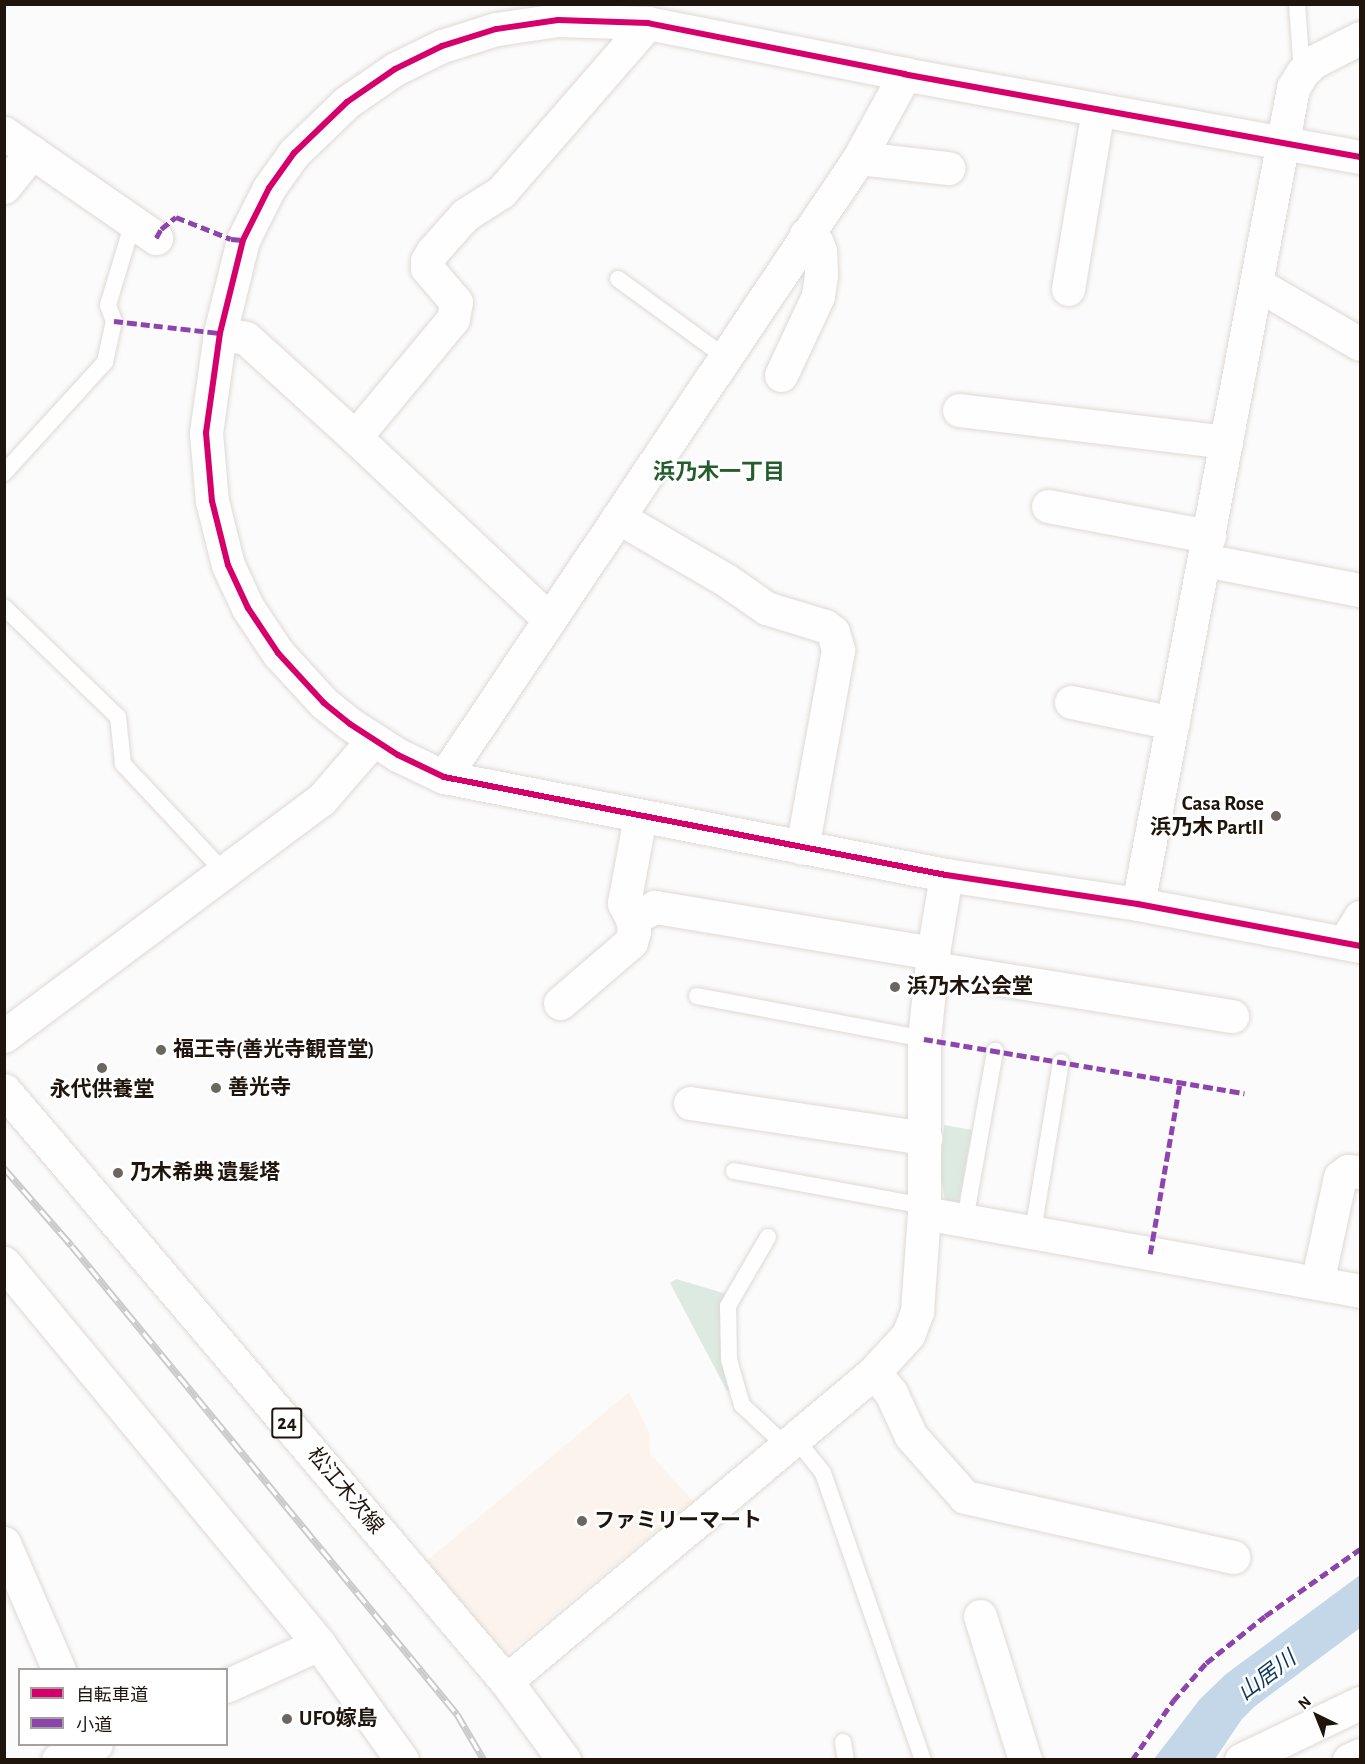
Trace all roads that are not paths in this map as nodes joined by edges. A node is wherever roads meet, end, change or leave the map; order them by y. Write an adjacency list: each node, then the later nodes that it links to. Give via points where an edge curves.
1 (1297, 4): 4 (lane)
2 (648, 23): 5 (street); 19 (street, via 558,20 496,29 462,38 418,57 346,102 294,153 269,188 243,240); 24 (street, via 501,192 465,215 432,252 427,268 456,302 453,319)
3 (1360, 38): 4 (street, via 1327,54)
4 (1302, 73): 8 (street, via 1293,88)
5 (905, 74): 6 (street); 11 (street)
6 (1098, 111): 8 (street); 18 (street)
7 (4, 133): 9 (street)
8 (1283, 145): 10 (street); 17 (street)
9 (32, 152): 13 (street); 14 (street)
10 (1360, 157)
11 (860, 158): 12 (street); 15 (street)
12 (948, 168)
13 (4, 187)
14 (144, 230): 26 (lane, via 108,305 114,321 105,362)
15 (806, 236): 21 (street); 22 (street, via 817,243 820,251 818,296)
16 (618, 279): 21 (lane)
17 (1257, 284): 20 (street); 25 (street)
18 (1068, 289)
19 (220, 333): 24 (street, via 246,338); 35 (street, via 206,433 212,501 228,565 248,608 278,653 324,703)
20 (1360, 344)
21 (725, 357): 28 (street)
22 (781, 375)
23 (959, 410): 25 (street)
24 (355, 437): 32 (street)
25 (1226, 442): 29 (street)
26 (4, 473)
27 (1048, 506): 29 (street)
28 (618, 517): 32 (street); 38 (street, via 766,608 833,632 838,650)
29 (1206, 548): 30 (street); 34 (street)
30 (1360, 590)
31 (4, 607): 39 (lane, via 118,717 123,764)
32 (550, 620): 36 (street)
33 (1071, 702): 34 (street)
34 (1173, 723): 41 (street)
35 (373, 740): 36 (street); 39 (street, via 321,800)
36 (444, 777): 37 (street)
37 (640, 817): 38 (street); 42 (street, via 624,903)
38 (802, 848): 40 (street)
39 (224, 872): 48 (street)
40 (946, 875): 41 (street); 44 (street)
41 (1138, 904): 43 (street)
42 (632, 919): 44 (street, via 655,907); 46 (street, via 631,942)
43 (1355, 935)
44 (933, 960): 47 (street); 49 (street)
45 (697, 996): 49 (lane)
46 (560, 1003)
47 (1232, 1016)
48 (4, 1036)
49 (924, 1039): 54 (street)
50 (995, 1051): 58 (lane)
51 (1061, 1062): 59 (lane)
52 (4, 1090): 71 (street, 松江木次線 / 24)
53 (690, 1102): 54 (street)
54 (925, 1138): 57 (street)
55 (734, 1171): 57 (lane)
56 (1360, 1172): 62 (street, via 1348,1171 1340,1176)
57 (924, 1210): 58 (street); 64 (street, via 917,1311 908,1335)
58 (965, 1220): 59 (street)
59 (1032, 1231): 62 (street)
60 (768, 1237): 65 (lane, via 728,1306 729,1360 742,1405)
61 (4, 1263): 69 (street)
62 (1317, 1283): 63 (street)
63 (1360, 1291)
64 (874, 1372): 65 (street); 67 (street, via 891,1393 911,1436 965,1497)
65 (791, 1442): 71 (street); 81 (lane, via 823,1473)
66 (4, 1542): 70 (street)
67 (1233, 1557)
68 (980, 1616): 82 (street)
69 (319, 1644): 72 (street); 78 (street)
70 (58, 1668)
71 (506, 1681): 79 (street, 松江木次線 / 24)
72 (228, 1685)
73 (1360, 1703): 83 (street)
74 (843, 1742): 80 (lane)
75 (94, 1749): 77 (street)
76 (1360, 1755): 84 (street)
77 (58, 1760)
78 (402, 1760)
79 (564, 1760)
80 (846, 1760)
81 (923, 1760)
82 (1025, 1760)
83 (1240, 1760)
84 (1349, 1760)

